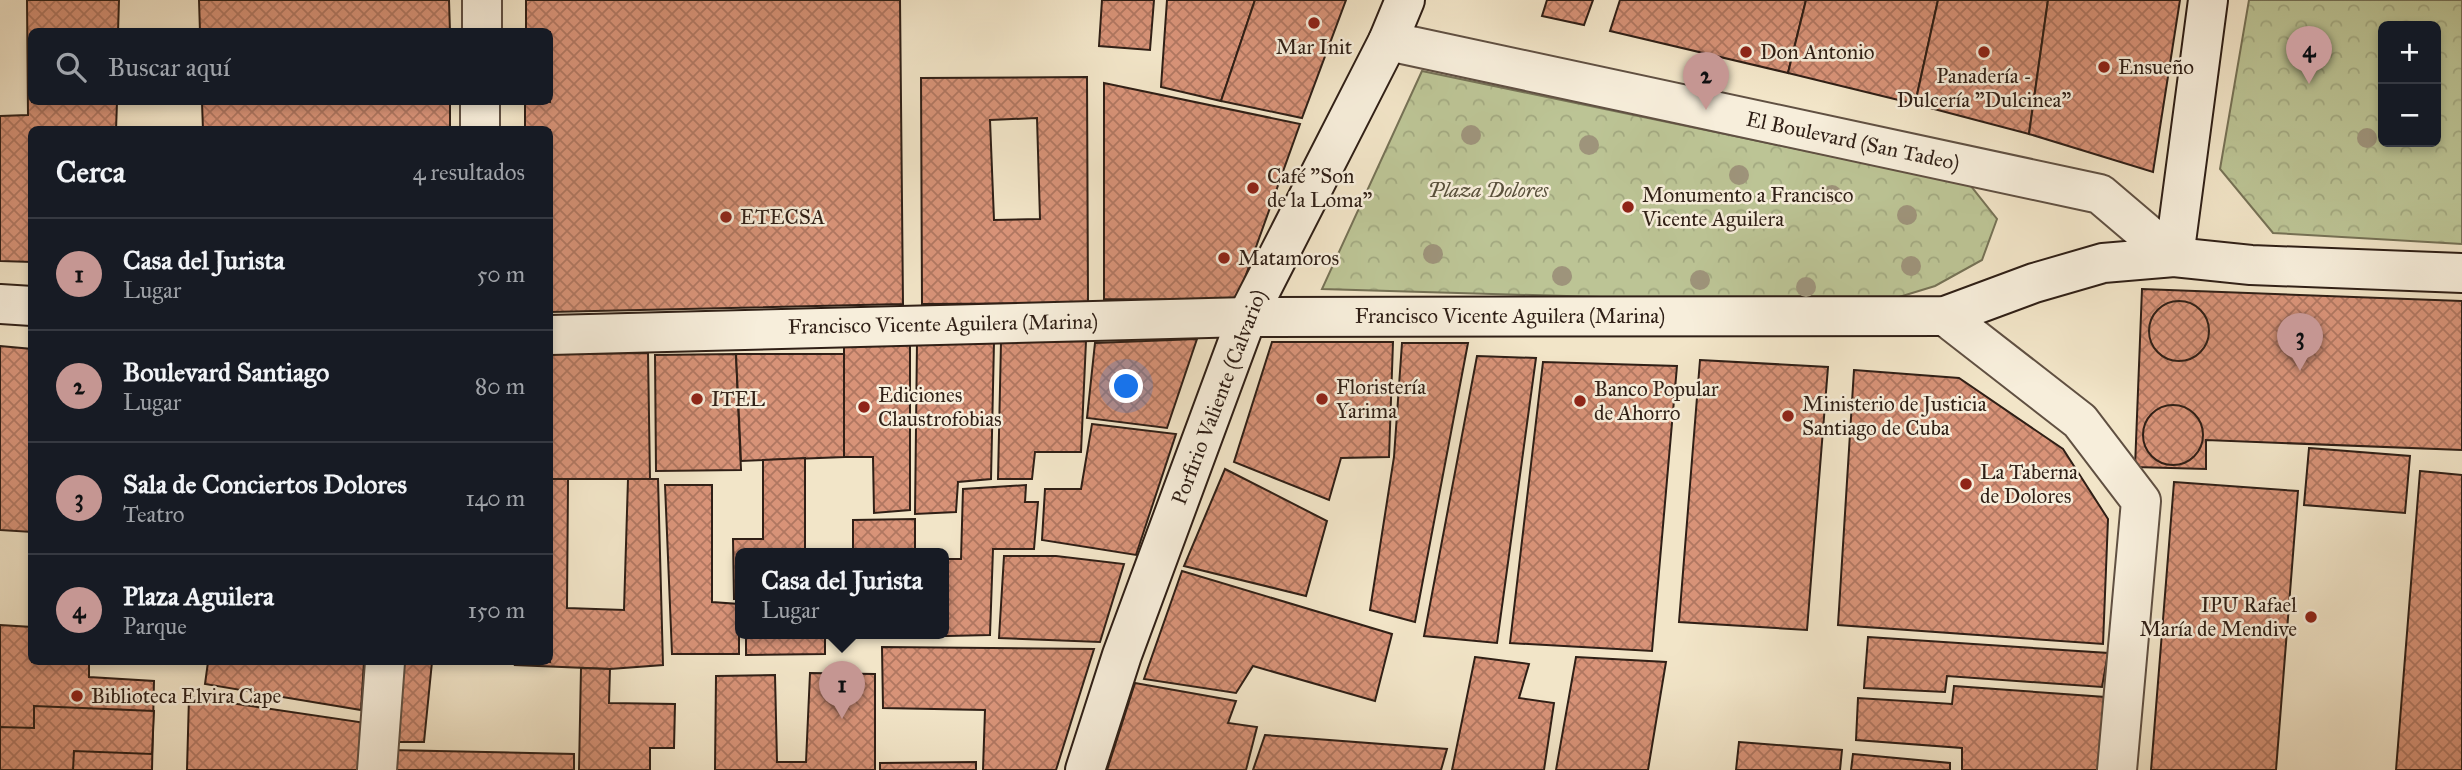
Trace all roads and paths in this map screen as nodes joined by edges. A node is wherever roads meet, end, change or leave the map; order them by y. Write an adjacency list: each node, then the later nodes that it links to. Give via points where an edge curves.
1 (482, 0): 4 (street)
2 (1405, 0): 5 (street, Porfirio Valiente (Calvario))
3 (2208, 0): 8 (street)
4 (482, 28)
5 (1388, 41): 8 (street, El Boulevard (San Tadeo), via 2100,194); 13 (street, Porfirio Valiente (Calvario))
6 (480, 105): 7 (street)
7 (480, 126)
8 (2174, 257): 9 (street, Francisco Vicente Aguilera (Marina), via 2251,265); 12 (street, Francisco Vicente Aguilera (Marina), via 2103,263)
9 (2462, 273)
10 (0, 304): 11 (street)
11 (28, 306)
12 (1945, 316): 13 (street, Francisco Vicente Aguilera (Marina)); 18 (street, via 2080,421 2141,501)
13 (1247, 317): 14 (street, Francisco Vicente Aguilera (Marina)); 17 (street, Porfirio Valiente (Calvario), via 1122,655)
14 (553, 335)
15 (385, 665): 16 (street)
16 (377, 770)
17 (1085, 770)
18 (2117, 770)

